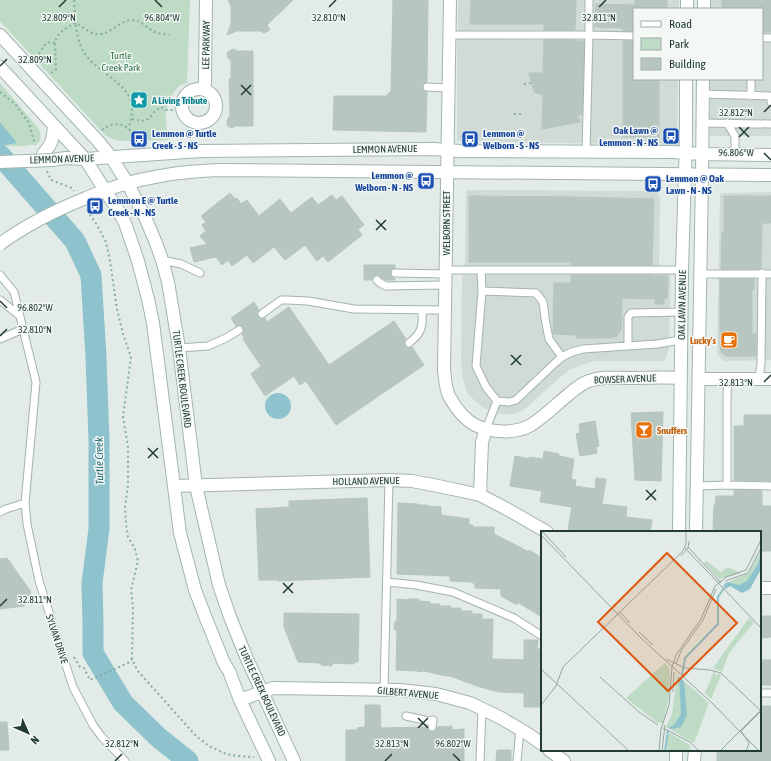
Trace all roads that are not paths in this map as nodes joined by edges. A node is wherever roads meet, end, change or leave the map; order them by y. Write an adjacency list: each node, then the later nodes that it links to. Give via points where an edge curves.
1 (206, 0): 14 (main road, LEE PARKWAY)
2 (450, 0): 5 (main road, WELBORN STREET)
3 (589, 0): 6 (lane)
4 (0, 35): 29 (main road, TURTLE CREEK BOULEVARD)
5 (450, 35): 6 (lane); 13 (main road, WELBORN STREET)
6 (589, 35): 7 (lane); 24 (lane)
7 (633, 36)
8 (0, 67): 22 (main road)
9 (686, 80): 25 (main road, OAK LAWN AVENUE)
10 (703, 80): 15 (main road, OAK LAWN AVENUE)
11 (751, 80): 16 (lane)
12 (427, 88): 13 (lane)
13 (449, 88): 23 (main road, WELBORN STREET)
14 (204, 90)
15 (703, 94): 16 (lane); 19 (main road, OAK LAWN AVENUE)
16 (751, 96): 17 (lane)
17 (771, 96): 18 (lane)
18 (771, 102)
19 (702, 123): 20 (lane); 26 (main road, OAK LAWN AVENUE)
20 (727, 123): 21 (lane); 27 (lane, via 735,136)
21 (771, 124)
22 (54, 126): 30 (main road, via 52,143); 31 (main road)
23 (448, 150): 24 (main road, LEMMON AVENUE); 29 (main road, LEMMON AVENUE, via 201,151); 33 (main road, WELBORN STREET)
24 (586, 151): 25 (main road, LEMMON AVENUE)
25 (685, 153): 26 (main road, LEMMON AVENUE); 34 (main road, OAK LAWN AVENUE)
26 (702, 154): 27 (main road, LEMMON AVENUE); 35 (main road, OAK LAWN AVENUE)
27 (735, 155): 28 (main road, LEMMON AVENUE)
28 (771, 155)
29 (111, 157): 31 (main road, LEMMON AVENUE); 37 (main road, TURTLE CREEK BOULEVARD)
30 (43, 158): 31 (main road, LEMMON AVENUE); 32 (main road, LEMMON AVENUE, bridge)
31 (85, 159): 38 (main road)
32 (0, 162)
33 (447, 172): 34 (main road); 37 (main road, via 219,170 159,176); 49 (main road, WELBORN STREET)
34 (684, 174): 35 (main road); 42 (main road, OAK LAWN AVENUE)
35 (702, 174): 36 (main road); 45 (main road, OAK LAWN AVENUE)
36 (771, 175)
37 (128, 184): 38 (main road); 40 (main road, TURTLE CREEK BOULEVARD, via 145,217)
38 (106, 190): 39 (main road, bridge, via 51,213); 65 (main road, via 125,223 138,261 148,299)
39 (0, 244)
40 (162, 260): 43 (lane, via 180,264); 64 (main road, TURTLE CREEK BOULEVARD)
41 (481, 270): 42 (lane); 49 (lane); 51 (lane)
42 (682, 270): 55 (main road, OAK LAWN AVENUE)
43 (200, 273)
44 (395, 273): 49 (lane)
45 (700, 274): 46 (lane); 69 (main road, OAK LAWN AVENUE)
46 (762, 274): 47 (lane); 70 (lane, via 761,364)
47 (771, 274)
48 (0, 275): 57 (lane, SYLVAN DRIVE, via 14,292)
49 (446, 276): 50 (lane, via 386,286); 53 (main road, WELBORN STREET)
50 (377, 280)
51 (482, 291): 66 (lane, via 536,293 543,302 549,339); 71 (lane, via 476,366 486,387)
52 (0, 300): 57 (lane)
53 (445, 310): 54 (lane); 72 (main road, WELBORN STREET, via 444,369 449,395 463,415 475,425)
54 (422, 311): 56 (lane, via 354,309 308,301 281,300); 62 (lane, via 423,323 420,331)
55 (681, 312): 61 (main road, OAK LAWN AVENUE); 63 (lane, via 631,313 628,317)
56 (262, 314)
57 (19, 315): 58 (lane, SYLVAN DRIVE)
58 (23, 329): 60 (lane); 80 (lane, SYLVAN DRIVE, via 36,382)
59 (239, 330): 64 (lane, via 208,346)
60 (0, 339)
61 (681, 340): 63 (lane); 67 (main road, OAK LAWN AVENUE)
62 (409, 343)
63 (628, 346): 66 (lane, via 583,349)
64 (179, 348): 65 (main road); 76 (main road, TURTLE CREEK BOULEVARD)
65 (157, 352): 75 (main road)
66 (562, 357): 71 (lane, via 516,400)
67 (681, 378): 69 (main road, BOWSER AVENUE); 72 (main road, BOWSER AVENUE, via 590,380 577,387 531,425 510,431); 83 (main road, OAK LAWN AVENUE)
68 (728, 378): 69 (main road); 70 (main road); 74 (lane)
69 (699, 379): 77 (main road, OAK LAWN AVENUE)
70 (765, 379)
71 (497, 401): 72 (lane)
72 (486, 429): 79 (main road, via 482,442)
73 (389, 480): 76 (main road, HOLLAND AVENUE); 79 (main road, HOLLAND AVENUE, via 443,486); 85 (lane)
74 (727, 484): 77 (lane); 78 (lane)
75 (174, 486): 76 (main road, HOLLAND AVENUE); 89 (main road, via 180,533 195,590)
76 (196, 486): 88 (main road, TURTLE CREEK BOULEVARD, via 219,585)
77 (697, 486): 84 (main road, OAK LAWN AVENUE)
78 (771, 486)
79 (480, 495): 82 (main road, HOLLAND AVENUE)
80 (25, 503): 81 (lane); 97 (lane, SYLVAN DRIVE, via 39,581 73,687 93,725)
81 (0, 512)
82 (544, 531)
83 (679, 531)
84 (696, 531)
85 (387, 582): 86 (lane, via 453,592 514,618); 87 (lane)
86 (541, 635)
87 (384, 690): 88 (main road, GILBERT AVENUE, via 273,688); 90 (main road, GILBERT AVENUE, via 436,694)
88 (262, 692): 89 (main road, GILBERT AVENUE); 99 (main road, TURTLE CREEK BOULEVARD)
89 (240, 700): 98 (main road)
90 (482, 709): 93 (main road, GILBERT AVENUE); 100 (lane)
91 (406, 716): 92 (lane, via 433,720)
92 (432, 727)
93 (520, 729): 94 (main road, GILBERT AVENUE); 101 (lane)
94 (541, 743)
95 (550, 751): 102 (main road)
96 (695, 751): 103 (main road)
97 (125, 761)
98 (269, 761)
99 (294, 761)
100 (480, 761)
101 (517, 761)
102 (564, 761)
103 (694, 761)

